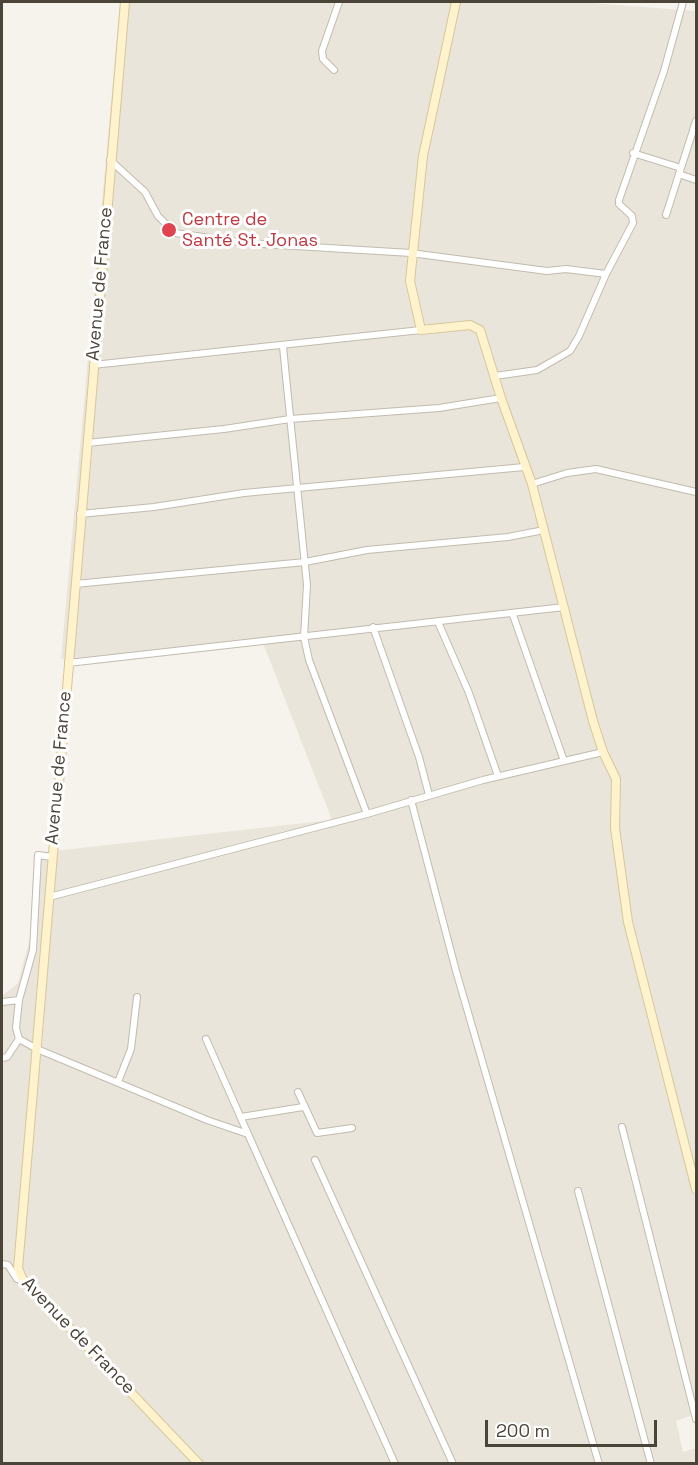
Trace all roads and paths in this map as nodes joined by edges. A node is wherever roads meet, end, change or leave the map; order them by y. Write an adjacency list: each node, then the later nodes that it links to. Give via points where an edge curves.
1 (125, 2): 8 (main road, Avenue de France)
2 (339, 2): 5 (street, via 322,51 323,59)
3 (456, 2): 12 (main road, via 423,156)
4 (683, 2): 7 (street, via 664,71)
5 (334, 70)
6 (696, 121): 9 (street)
7 (633, 153): 9 (street); 13 (street, via 618,202 632,216 633,223)
8 (111, 160): 12 (street, via 145,192 158,216 176,233 246,243); 16 (main road, Avenue de France)
9 (680, 171): 10 (street); 11 (street)
10 (696, 180)
11 (666, 215)
12 (411, 253): 13 (street, via 547,271); 14 (main road, via 410,281)
13 (606, 274): 17 (street, via 570,351 536,371)
14 (421, 330): 15 (street); 17 (main road, via 476,326)
15 (283, 347): 16 (street); 19 (street)
16 (93, 365): 20 (main road, Avenue de France)
17 (495, 376): 18 (main road)
18 (501, 398): 19 (street, via 438,408); 21 (main road)
19 (290, 419): 20 (street); 23 (street)
20 (87, 443): 25 (main road, Avenue de France)
21 (524, 467): 22 (main road); 23 (street)
22 (532, 484): 24 (street, via 596,469); 26 (main road)
23 (296, 490): 25 (street); 27 (street)
24 (696, 492)
25 (80, 514): 28 (main road, Avenue de France)
26 (544, 530): 27 (street, via 371,550); 29 (main road)
27 (305, 562): 28 (street); 33 (street)
28 (75, 584): 34 (main road, Avenue de France)
29 (564, 607): 30 (street); 35 (main road)
30 (513, 615): 31 (street); 36 (street)
31 (438, 622): 32 (street); 37 (street, via 468,690)
32 (373, 627): 33 (street); 38 (street)
33 (304, 638): 34 (street); 40 (street)
34 (68, 663): 41 (main road, Avenue de France)
35 (603, 752): 36 (street); 58 (main road, via 616,779 614,821 628,921)
36 (564, 761): 37 (street)
37 (498, 776): 38 (street)
38 (429, 795): 39 (street)
39 (411, 800): 40 (street); 66 (street, via 456,971)
40 (367, 814): 42 (street)
41 (52, 857): 42 (main road, Avenue de France); 44 (street, via 38,855 33,950)
42 (49, 897): 48 (main road, Avenue de France)
43 (137, 997): 50 (street, via 131,1049)
44 (18, 1000): 45 (street); 46 (street, via 16,1028)
45 (2, 1002)
46 (20, 1039): 48 (street); 49 (street)
47 (206, 1039): 53 (street)
48 (37, 1049): 50 (street); 61 (main road, Avenue de France, via 18,1268)
49 (2, 1058)
50 (118, 1083): 56 (street)
51 (298, 1092): 52 (street)
52 (303, 1107): 53 (street); 55 (street, via 318,1134)
53 (241, 1117): 56 (street)
54 (622, 1126): 62 (street)
55 (352, 1128)
56 (248, 1134): 64 (street)
57 (315, 1160): 65 (street)
58 (696, 1189)
59 (578, 1191): 67 (street)
60 (2, 1264): 61 (street)
61 (26, 1283): 63 (main road, Avenue de France)
62 (696, 1419)
63 (199, 1464)
64 (395, 1464)
65 (453, 1464)
66 (599, 1464)
67 (651, 1464)

